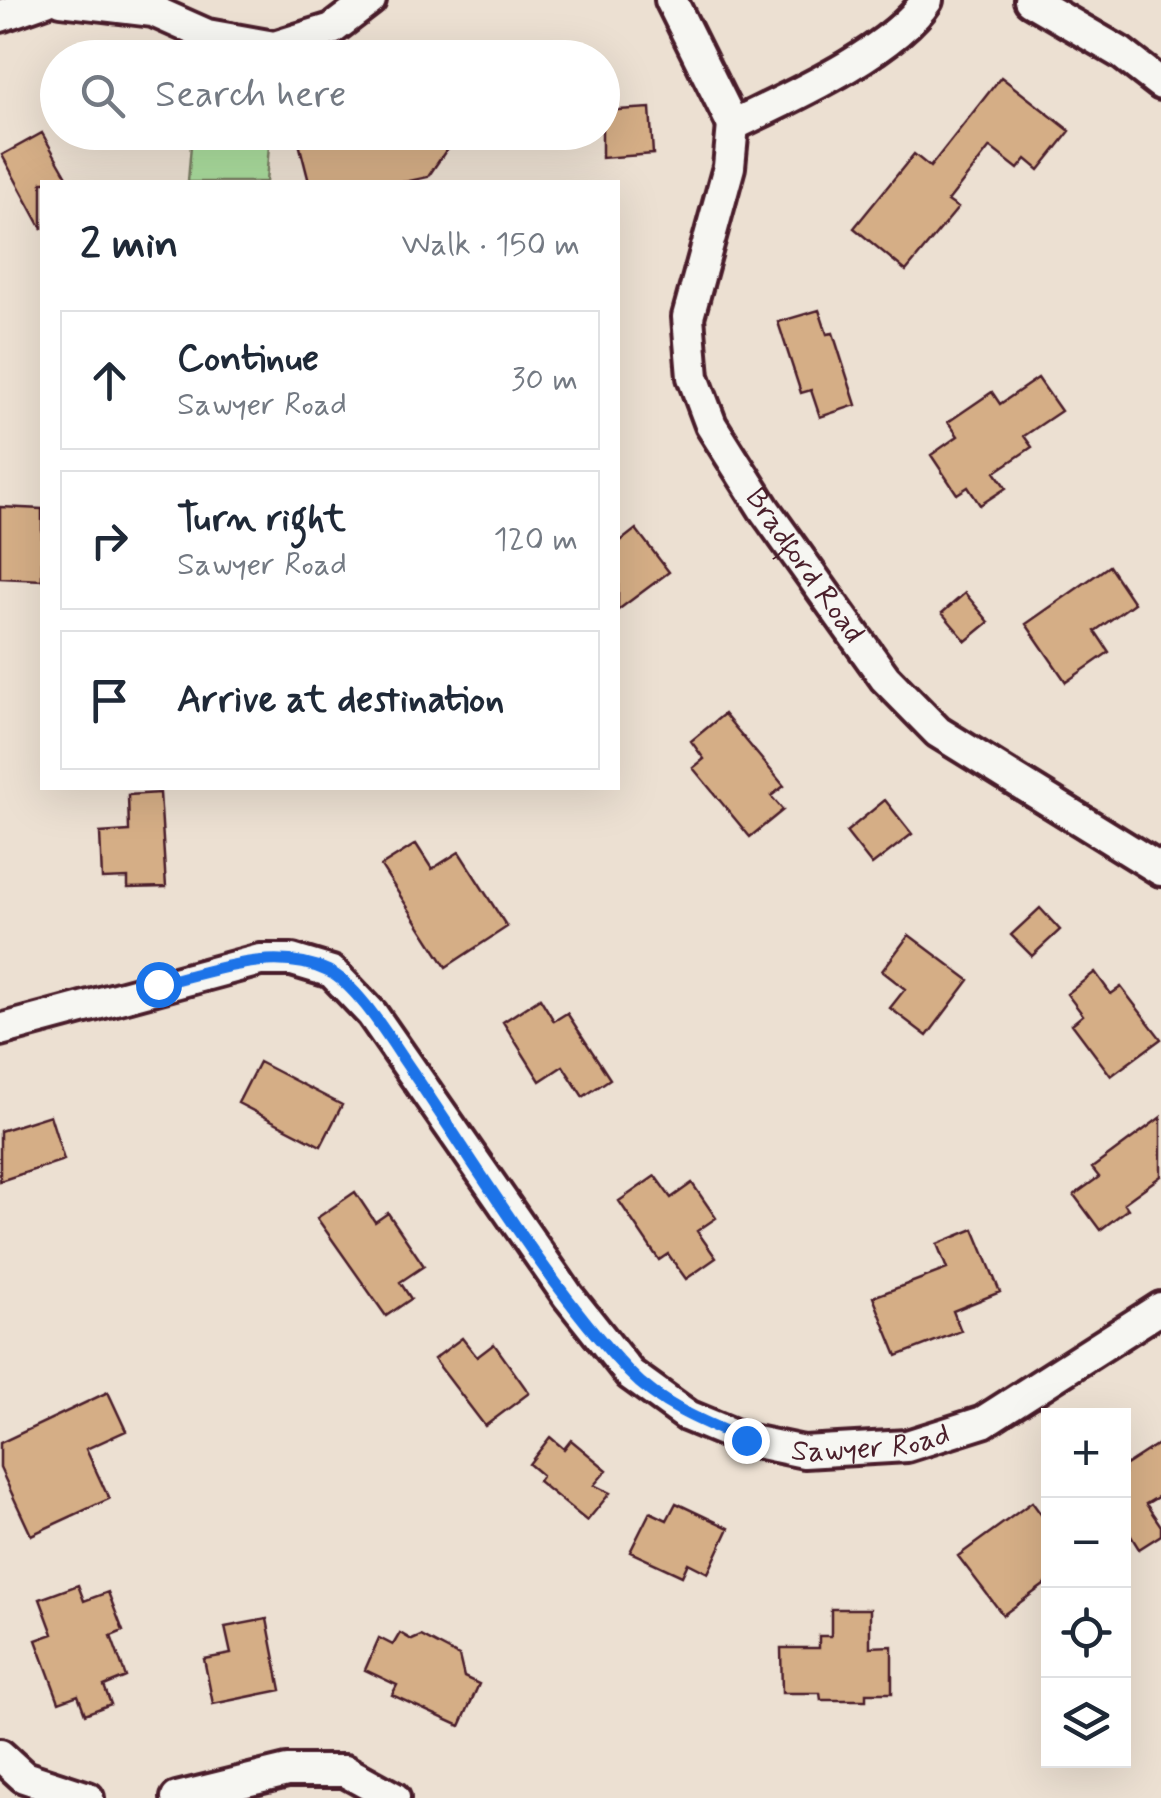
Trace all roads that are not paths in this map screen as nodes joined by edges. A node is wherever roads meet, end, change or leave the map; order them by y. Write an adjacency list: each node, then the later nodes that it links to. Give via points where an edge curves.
1 (46, 0): 8 (street)
2 (62, 0): 7 (street)
3 (370, 0): 10 (street, via 332,29)
4 (671, 0): 12 (street)
5 (927, 0): 12 (street, via 867,53)
6 (1030, 0): 11 (street)
7 (98, 2): 9 (street, via 154,11)
8 (0, 16)
9 (235, 40)
10 (297, 40)
11 (1161, 84)
12 (733, 125): 13 (street, Bradford Road, via 688,317 693,377 711,425 884,678 938,732)
13 (1161, 870)
14 (0, 1030): 15 (street, Sawyer Road, via 260,960 292,960 332,972 372,1014 630,1374 688,1416 746,1440 804,1452 907,1446 983,1422)
15 (1161, 1308)
16 (0, 1755): 17 (street, via 24,1777)
17 (88, 1798)
18 (178, 1798): 19 (street, via 287,1771 345,1771)
19 (394, 1798)

